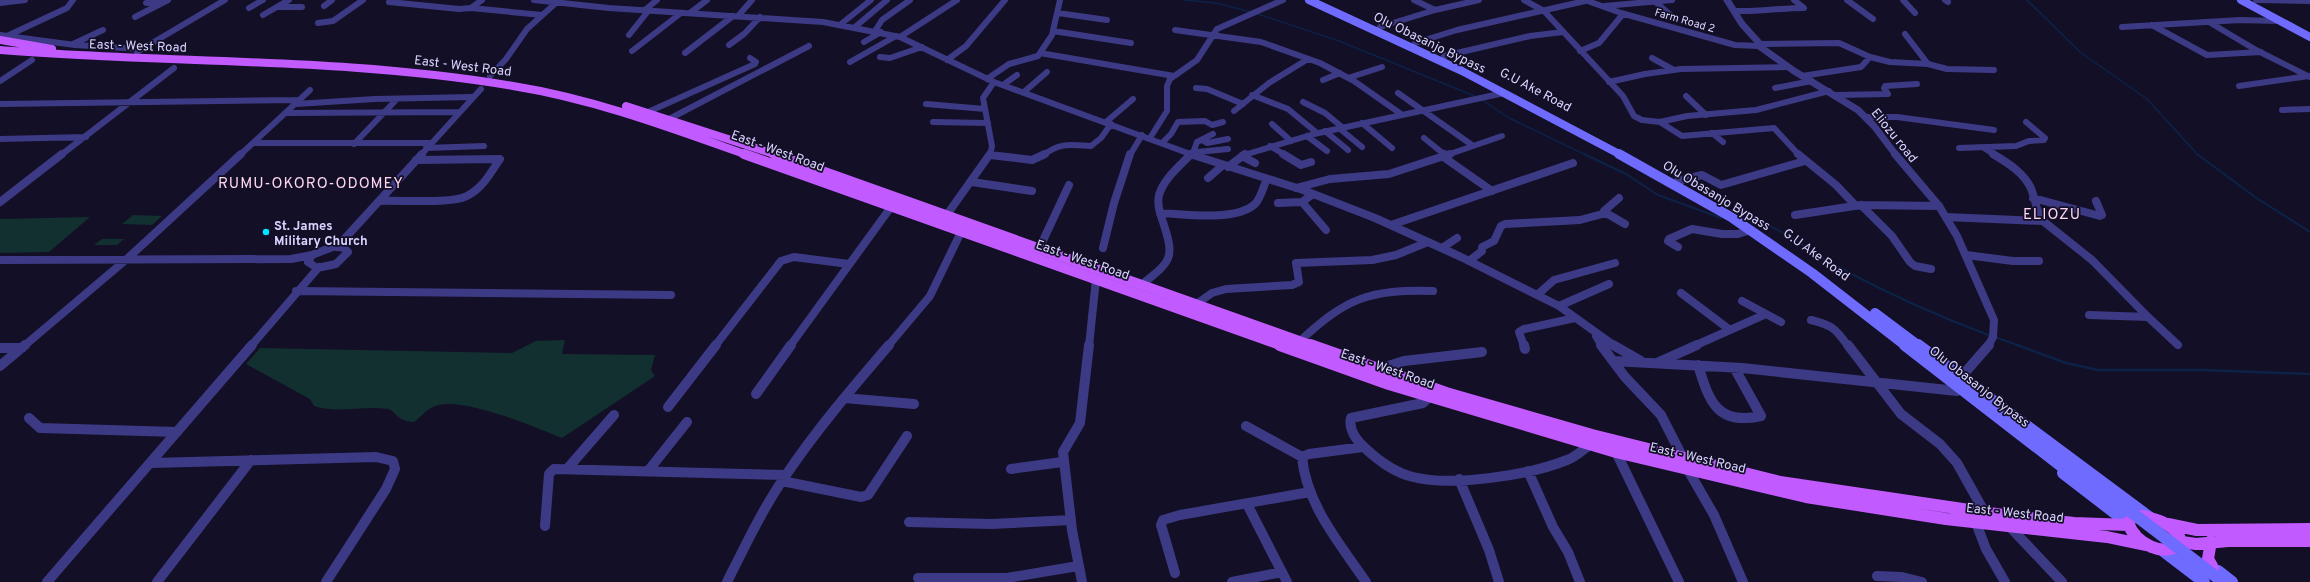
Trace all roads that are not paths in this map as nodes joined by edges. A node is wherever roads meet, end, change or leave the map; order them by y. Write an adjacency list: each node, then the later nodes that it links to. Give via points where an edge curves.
1 (25, 0): 40 (street)
2 (73, 0): 83 (street, via 67,8)
3 (151, 0): 35 (street, via 146,3)
4 (225, 0): 93 (street)
5 (263, 0): 46 (street)
6 (289, 0): 43 (street)
7 (332, 0): 41 (street)
8 (363, 0): 67 (street, via 333,21)
9 (482, 0): 47 (street)
10 (534, 0): 36 (street)
11 (610, 0): 45 (street)
12 (657, 0): 48 (street)
13 (707, 0): 53 (street)
14 (752, 0): 59 (street)
15 (871, 0): 68 (street)
16 (888, 0): 70 (street)
17 (910, 0): 76 (street, via 882,20)
18 (957, 0): 81 (street)
19 (1005, 0): 109 (street, via 993,11 965,48)
20 (1060, 0): 54 (street)
21 (1283, 0): 80 (street, via 1217,29)
22 (1309, 0): 140 (main road, Olu Obasanjo Bypass, via 1410,45)
23 (1320, 0): 71 (main road, G.U Ake Road)
24 (1414, 0): 49 (street)
25 (1479, 0): 49 (street)
26 (1524, 0): 52 (street)
27 (1585, 0): 42 (street, Farm Road 2); 52 (street)
28 (1672, 0): 37 (street)
29 (1727, 0): 50 (street, Eliozu road)
30 (1794, 0): 50 (street, via 1804,8 1771,8 1761,12)
31 (1847, 0): 63 (street)
32 (1903, 0): 55 (street)
33 (2241, 0): 65 (main road)
34 (2256, 0): 38 (street)
35 (166, 1): 60 (street)
36 (557, 1): 45 (street); 57 (street)
37 (1654, 1): 42 (street); 62 (street)
38 (2309, 1)
39 (388, 2): 47 (street, via 459,10)
40 (0, 3)
41 (324, 6)
42 (1604, 6): 58 (street, Farm Road 2)
43 (276, 7): 44 (street); 56 (street)
44 (302, 7)
45 (601, 7): 48 (street)
46 (249, 8)
47 (471, 8): 57 (street)
48 (647, 10): 51 (street); 79 (street)
49 (1435, 10): 71 (street)
50 (1734, 11): 89 (street, Eliozu road)
51 (680, 12): 53 (street); 95 (street)
52 (1544, 12): 77 (street); 86 (street, via 1475,25)
53 (690, 13): 59 (street)
54 (1058, 13): 64 (street); 75 (street)
55 (1915, 13)
56 (263, 14)
57 (542, 14): 121 (street)
58 (1623, 14): 89 (street, Farm Road 2, via 1735,45); 96 (street, via 1599,43)
59 (735, 16): 61 (street); 100 (street)
60 (135, 17)
61 (760, 17): 68 (street); 88 (street)
62 (1673, 17)
63 (1873, 19)
64 (1108, 20)
65 (2278, 21): 66 (street); 82 (main road)
66 (2209, 22): 69 (street); 97 (street)
67 (318, 23)
68 (841, 24): 70 (street)
69 (2151, 25): 72 (street); 97 (street, via 2207,55)
70 (855, 27): 76 (street)
71 (1380, 27): 86 (main road, G.U Ake Road)
72 (2122, 27)
73 (103, 30): 87 (street)
74 (1175, 30): 80 (street)
75 (1053, 31): 85 (street); 98 (street)
76 (878, 32): 81 (street); 84 (street)
77 (1563, 32): 96 (street); 102 (street, via 1530,36)
78 (1905, 34): 112 (street)
79 (629, 35)
80 (1213, 36): 107 (street, via 1261,42); 122 (street, via 1197,60)
81 (898, 37): 92 (street); 110 (street)
82 (2310, 37)
83 (2, 38): 87 (street); 101 (main road, East - West Road, via 52,49)
84 (864, 42)
85 (1131, 43)
86 (1415, 43): 102 (main road, G.U Ake Road)
87 (72, 44): 93 (street)
88 (729, 45)
89 (1759, 45): 104 (street, Farm Road 2, via 1838,40); 114 (street, Eliozu road)
90 (809, 46): 165 (street)
91 (0, 47): 99 (main road)
92 (922, 47): 103 (street, via 890,58); 109 (street)
93 (141, 49): 101 (street)
94 (0, 50): 99 (main road, East - West Road)
95 (632, 51)
96 (1580, 51): 130 (street)
97 (2261, 52): 124 (street)
98 (1040, 53): 122 (street); 126 (street, via 1009,64)
99 (40, 54): 111 (main road, East - West Road, via 96,58)
100 (685, 54)
101 (131, 55): 111 (main road, East - West Road)
102 (1444, 56): 217 (main road, G.U Ake Road)
103 (880, 57)
104 (1870, 57): 112 (street, via 1904,64); 123 (street, via 1861,67)
105 (750, 58): 160 (street, via 756,62 755,64)
106 (1652, 58): 116 (street)
107 (1308, 59): 119 (street); 142 (street)
108 (32, 60): 128 (street)
109 (947, 60): 126 (street)
110 (850, 62)
111 (299, 63): 121 (main road, East - West Road, via 392,65); 233 (main road, East - West Road, via 448,77 513,86 574,99 669,127)
112 (1928, 64): 117 (street, via 1947,69)
113 (1382, 67): 125 (street)
114 (1788, 67): 116 (street, via 1766,70); 123 (street, Eliozu road)
115 (174, 68): 147 (street)
116 (1672, 69): 130 (street)
117 (1994, 70)
118 (1047, 72): 138 (street)
119 (1340, 73): 125 (street); 127 (street)
120 (1017, 75): 132 (street)
121 (490, 76): 160 (main road, East - West Road, via 569,91)
122 (1174, 76): 184 (street, via 1167,86 1167,111)
123 (1802, 76): 129 (street, Eliozu road)
124 (2310, 76): 133 (street)
125 (1348, 78): 162 (street)
126 (990, 80): 132 (street); 153 (street, via 984,95)
127 (1323, 80)
128 (0, 81)
129 (1812, 81): 135 (street); 141 (street, Eliozu road)
130 (1609, 82): 168 (street, via 1623,96 1634,116 1642,120)
131 (1917, 84): 141 (street, via 1885,86 1888,94)
132 (1003, 85): 138 (street)
133 (2239, 86)
134 (1196, 88): 152 (street, via 1207,89)
135 (1775, 88)
136 (481, 89): 144 (street)
137 (310, 90): 148 (street)
138 (1024, 92): 171 (street)
139 (1398, 93): 155 (street)
140 (1504, 93): 155 (street); 243 (main road, Olu Obasanjo Bypass, via 1646,168)
141 (1833, 93): 163 (street, via 1756,110); 164 (street, Eliozu road)
142 (1252, 95): 152 (street); 177 (street, via 1291,109)
143 (1686, 96): 163 (street)
144 (472, 97): 145 (street); 159 (street)
145 (397, 99): 148 (street); 158 (street)
146 (1132, 99): 171 (street)
147 (132, 102): 148 (street); 150 (street); 183 (street)
148 (298, 102): 161 (street)
149 (1303, 102): 174 (street, via 1325,113)
150 (0, 104)
151 (926, 104): 153 (street)
152 (1243, 104): 157 (street)
153 (985, 109): 170 (street)
154 (2310, 109): 156 (street)
155 (1421, 110): 162 (street); 195 (street)
156 (2282, 110)
157 (1234, 111)
158 (384, 112): 159 (street); 161 (street); 193 (street)
159 (458, 112): 194 (street)
160 (648, 112): 165 (main road, East - West Road)
161 (285, 113): 191 (street)
162 (1401, 114): 172 (street)
163 (1706, 115): 168 (street)
164 (1866, 117): 175 (street, via 1897,117); 232 (street, Eliozu road)
165 (669, 119): 237 (main road, East - West Road)
166 (932, 122): 170 (street)
167 (1223, 122): 192 (street, via 1212,125 1205,120 1178,122)
168 (1660, 122): 178 (street, via 1682,136)
169 (2026, 122): 201 (street, via 2045,138 2016,146)
170 (988, 123): 206 (street, via 992,146)
171 (1109, 123): 180 (street); 206 (street, via 1100,138 1091,146 1062,145 1032,160)
172 (1362, 123): 174 (street); 199 (street)
173 (1272, 124): 189 (street)
174 (1340, 128): 176 (street); 198 (street)
175 (1994, 130)
176 (1325, 131): 177 (street); 203 (street)
177 (1317, 133): 181 (street)
178 (1712, 133): 190 (street); 210 (street, via 1774,128)
179 (1214, 134): 187 (street)
180 (1142, 135): 184 (street); 249 (street, via 1135,142 1127,158 1108,220)
181 (1307, 136): 189 (street); 204 (street)
182 (1502, 136): 195 (street)
183 (86, 137): 186 (street); 228 (street)
184 (1150, 138): 192 (street)
185 (1424, 138): 208 (street)
186 (0, 139)
187 (1202, 140): 188 (street, via 1207,143); 205 (street, via 1197,142)
188 (1228, 140)
189 (1291, 141): 197 (street)
190 (1723, 142)
191 (253, 143): 193 (street); 253 (street)
192 (1162, 143): 205 (street)
193 (354, 144): 194 (street)
194 (428, 145): 196 (street); 209 (street)
195 (1472, 145): 208 (street)
196 (484, 146)
197 (1270, 146): 207 (street); 211 (street, via 1298,166)
198 (1362, 148)
199 (1392, 148)
200 (1959, 148): 201 (street)
201 (1984, 148): 225 (street, via 2010,164 2020,174 2030,188)
202 (1228, 149): 205 (street)
203 (1348, 150)
204 (1327, 151)
205 (1193, 154): 214 (street); 234 (street, via 1161,190 1158,201)
206 (990, 155): 218 (street)
207 (1242, 156): 212 (street); 214 (street)
208 (1443, 156): 220 (street, via 1388,174 1321,180 1305,183); 221 (street)
209 (416, 160): 226 (street); 226 (street, via 500,159 483,184 468,196 454,199)
210 (1805, 161): 217 (street, via 1721,185 1702,175); 231 (street)
211 (1311, 162)
212 (1255, 163)
213 (1573, 164): 221 (street)
214 (1225, 166): 215 (street); 216 (street)
215 (1208, 178)
216 (1267, 179): 220 (street); 234 (street, via 1256,203 1249,210 1230,214)
217 (1678, 181): 271 (main road, G.U Ake Road, via 1780,243)
218 (972, 182): 222 (street); 237 (street)
219 (1069, 185): 251 (street)
220 (1296, 188): 223 (street)
221 (1492, 191): 241 (street)
222 (1032, 192)
223 (1313, 194): 229 (street); 241 (street)
224 (1619, 198): 235 (street, via 1604,211)
225 (2033, 198): 227 (street, via 2100,216 2102,213); 239 (street, via 2037,214)
226 (381, 201): 247 (street, via 364,222)
227 (2096, 201)
228 (0, 202)
229 (1302, 202): 230 (street); 242 (street)
230 (1278, 204)
231 (1858, 205): 232 (street); 236 (street); 261 (street, via 1892,236 1910,262 1915,266)
232 (1939, 206): 238 (street, Eliozu road)
233 (891, 207): 244 (main road, East - West Road); 259 (street)
234 (1160, 212): 264 (street, via 1172,252 1170,260)
235 (1606, 213): 240 (street); 256 (street, via 1580,220 1505,224 1501,226 1494,241 1482,247 1482,251)
236 (1795, 214)
237 (946, 216): 251 (main road, East - West Road)
238 (1946, 217): 239 (street); 252 (street, Eliozu road)
239 (2043, 221): 276 (street, via 2106,273)
240 (1625, 224)
241 (1391, 225): 246 (street)
242 (1326, 230)
243 (1750, 230): 248 (street, via 1738,234 1722,234 1692,229 1669,239 1668,241); 271 (main road, Olu Obasanjo Bypass)
244 (961, 232): 262 (main road, East - West Road); 299 (street, via 930,296)
245 (1457, 238): 250 (street)
246 (1428, 242): 250 (street); 272 (street, via 1396,255 1372,260 1296,263 1299,282 1292,285 1226,289 1212,292)
247 (337, 247): 254 (street, via 324,249); 260 (street, via 347,249 344,259 333,265)
248 (1678, 247)
249 (1103, 248)
250 (1442, 248): 256 (street)
251 (1039, 249): 264 (main road, East - West Road)
252 (1966, 256): 257 (street); 295 (street, Eliozu road, via 1990,310 1995,329 1991,344)
253 (128, 258): 254 (street); 255 (street); 285 (street)
254 (310, 259): 260 (street, via 313,267)
255 (0, 260)
256 (1469, 261): 269 (street)
257 (2039, 261)
258 (1615, 263): 269 (street, via 1554,280)
259 (848, 264): 298 (street); 302 (street, via 794,257 781,261)
260 (319, 267): 265 (street)
261 (1931, 269)
262 (1096, 279): 300 (main road, East - West Road); 315 (street, via 1080,423 1076,434 1062,452)
263 (1609, 284): 273 (street)
264 (1141, 285): 272 (main road, East - West Road)
265 (296, 291): 268 (street); 307 (street)
266 (1433, 291): 282 (street, via 1403,290 1358,298 1326,316)
267 (1681, 293): 280 (street)
268 (671, 295)
269 (1537, 295): 273 (street)
270 (1742, 301): 274 (street)
271 (1857, 303): 295 (main road); 297 (main road, via 1894,342); 322 (main road, Olu Obasanjo Bypass)
272 (1195, 305): 282 (main road, East - West Road)
273 (1559, 306): 277 (street)
274 (1766, 314): 279 (street); 280 (street)
275 (2089, 315): 276 (street)
276 (2148, 317): 283 (street)
277 (1575, 318): 281 (street); 286 (street, via 1524,329 1520,335)
278 (1811, 320): 296 (street, via 1836,329)
279 (1781, 322)
280 (1730, 330): 290 (street)
281 (1594, 332): 288 (street); 289 (street)
282 (1300, 341): 294 (main road, East - West Road)
283 (2178, 345)
284 (0, 348): 285 (street)
285 (22, 348): 292 (street)
286 (1525, 350)
287 (1482, 352): 294 (street, via 1404,361)
288 (1613, 361): 289 (street); 313 (street, via 1661,415)
289 (1640, 361): 290 (street)
290 (1657, 362): 291 (street)
291 (1698, 365): 293 (street); 293 (street, via 1707,395 1717,411 1734,419 1746,420 1761,416)
292 (0, 366)
293 (1735, 368): 296 (street)
294 (1378, 369): 313 (main road, East - West Road, via 1495,408)
295 (1962, 376): 328 (main road)
296 (1875, 383): 297 (street); 327 (street, via 1901,414 1940,444 1957,463)
297 (1957, 391): 332 (main road)
298 (756, 394)
299 (844, 398): 301 (street); 323 (street)
300 (1428, 398): 309 (main road, East - West Road); 310 (street, via 1423,403 1351,418 1353,432)
301 (914, 404)
302 (668, 407)
303 (614, 415): 317 (street)
304 (29, 418): 307 (street, via 40,428)
305 (687, 422): 320 (street)
306 (1246, 426): 312 (street)
307 (177, 432): 316 (street)
308 (907, 436): 323 (street, via 868,495 861,498)
309 (1590, 445): 311 (main road, East - West Road); 321 (street, via 1567,460)
310 (1364, 447): 312 (street); 324 (street, via 1381,462 1414,477)
311 (1616, 452): 319 (main road, East - West Road); 358 (street)
312 (1302, 457): 325 (street)
313 (1682, 458): 327 (main road, East - West Road, via 1780,482)
314 (251, 460): 316 (street); 350 (street); 351 (street, via 376,457 393,461 395,469 386,489)
315 (1062, 462): 318 (street); 329 (street)
316 (152, 463): 349 (street)
317 (567, 469): 320 (street); 334 (street, via 554,469 549,474)
318 (1011, 469)
319 (1688, 470): 331 (main road, East - West Road, via 1806,497); 359 (street, via 1714,515)
320 (648, 471): 323 (street)
321 (1528, 471): 324 (street); 357 (street)
322 (2077, 474): 364 (main road); 365 (main road, bridge)
323 (784, 478): 352 (street)
324 (1459, 479): 356 (street, via 1489,550)
325 (1310, 492): 326 (street); 355 (street)
326 (1247, 504): 344 (street, via 1163,520 1161,525); 346 (street)
327 (1985, 513): 332 (main road, East - West Road, via 2074,523)
328 (2149, 517): 332 (main road, via 2132,517); 333 (main road)
329 (1071, 520): 330 (street, via 991,524); 342 (street)
330 (909, 522)
331 (1976, 523): 335 (main road, East - West Road); 361 (street, via 1986,549)
332 (2128, 524): 340 (main road, via 2135,536)
333 (2168, 524): 336 (main road, via 2197,530); 339 (main road, via 2178,534)
334 (545, 526)
335 (2010, 527): 340 (main road, East - West Road, via 2107,538); 362 (street)
336 (2310, 529)
337 (2310, 541): 338 (main road)
338 (2211, 542): 339 (main road); 343 (main road, via 2208,558)
339 (2182, 543): 341 (main road, via 2177,549); 343 (main road)
340 (2150, 546): 341 (main road)
341 (2162, 550): 363 (main road)
342 (1078, 566): 348 (street); 353 (street)
343 (2213, 568): 366 (main road)
344 (1175, 573)
345 (1877, 576): 360 (street, via 1902,577)
346 (1285, 577): 354 (street)
347 (918, 578): 348 (street)
348 (1000, 580)
349 (47, 582)
350 (157, 582)
351 (326, 582)
352 (727, 582)
353 (1082, 582)
354 (1232, 582)
355 (1366, 582)
356 (1499, 582)
357 (1580, 582)
358 (1679, 582)
359 (1743, 582)
360 (1922, 582)
361 (2005, 582)
362 (2062, 582)
363 (2204, 582)
364 (2214, 582)
365 (2223, 582)
366 (2232, 582)

